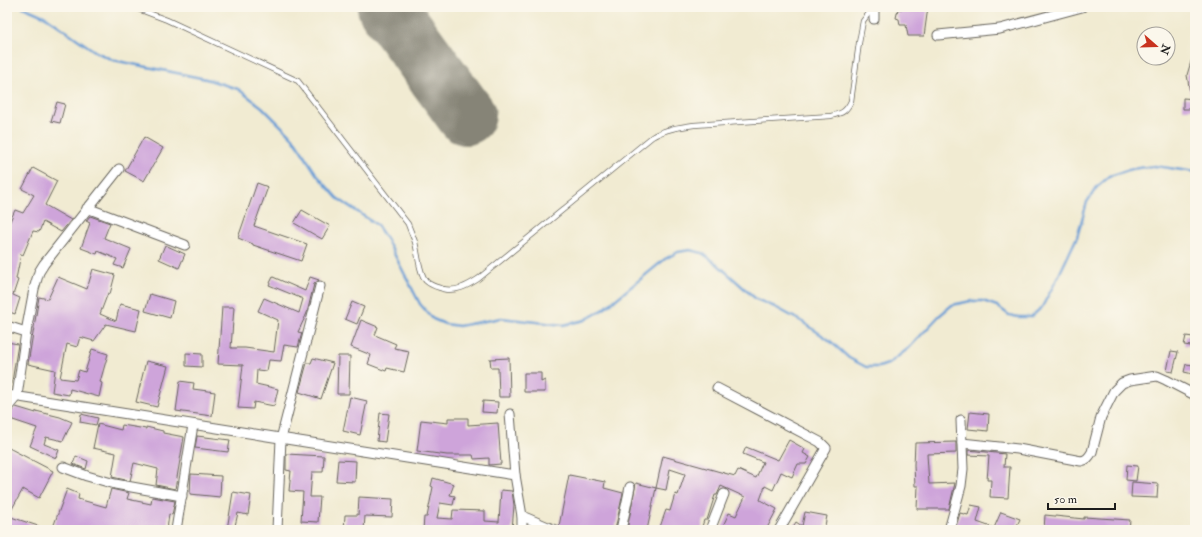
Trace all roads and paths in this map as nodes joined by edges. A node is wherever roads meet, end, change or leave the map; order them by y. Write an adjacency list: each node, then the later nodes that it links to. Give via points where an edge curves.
1 (133, 7): 3 (lane, via 298,81 408,224 426,280 433,286 446,290 457,290 478,279 661,131 694,125 831,116 843,113 851,101 863,21 869,13)
2 (1082, 7): 4 (street, via 1000,30)
3 (874, 12)
4 (938, 35)
5 (119, 169): 6 (street)
6 (87, 208): 7 (street); 10 (street, via 39,272)
7 (185, 245)
8 (320, 286): 19 (street)
9 (7, 326): 10 (street)
10 (26, 332): 14 (street)
11 (717, 388): 33 (street, via 820,442 826,448)
12 (7, 395): 14 (street)
13 (1195, 395): 20 (street, via 1157,376 1130,380 1122,384 1114,391 1101,417 1092,452 1081,461)
14 (17, 396): 15 (street); 18 (street)
15 (7, 408)
16 (510, 414): 22 (street)
17 (961, 420): 20 (street)
18 (193, 425): 19 (street); 25 (street)
19 (281, 439): 22 (street); 28 (street)
20 (962, 442): 34 (street, via 961,486)
21 (63, 467): 25 (street, via 115,484)
22 (514, 475): 26 (street)
23 (630, 487): 31 (street)
24 (724, 494): 32 (street)
25 (182, 496): 27 (street)
26 (522, 516): 29 (street); 30 (street)
27 (176, 530)
28 (277, 530)
29 (522, 530)
30 (555, 530)
31 (622, 530)
32 (710, 530)
33 (779, 530)
34 (949, 530)

